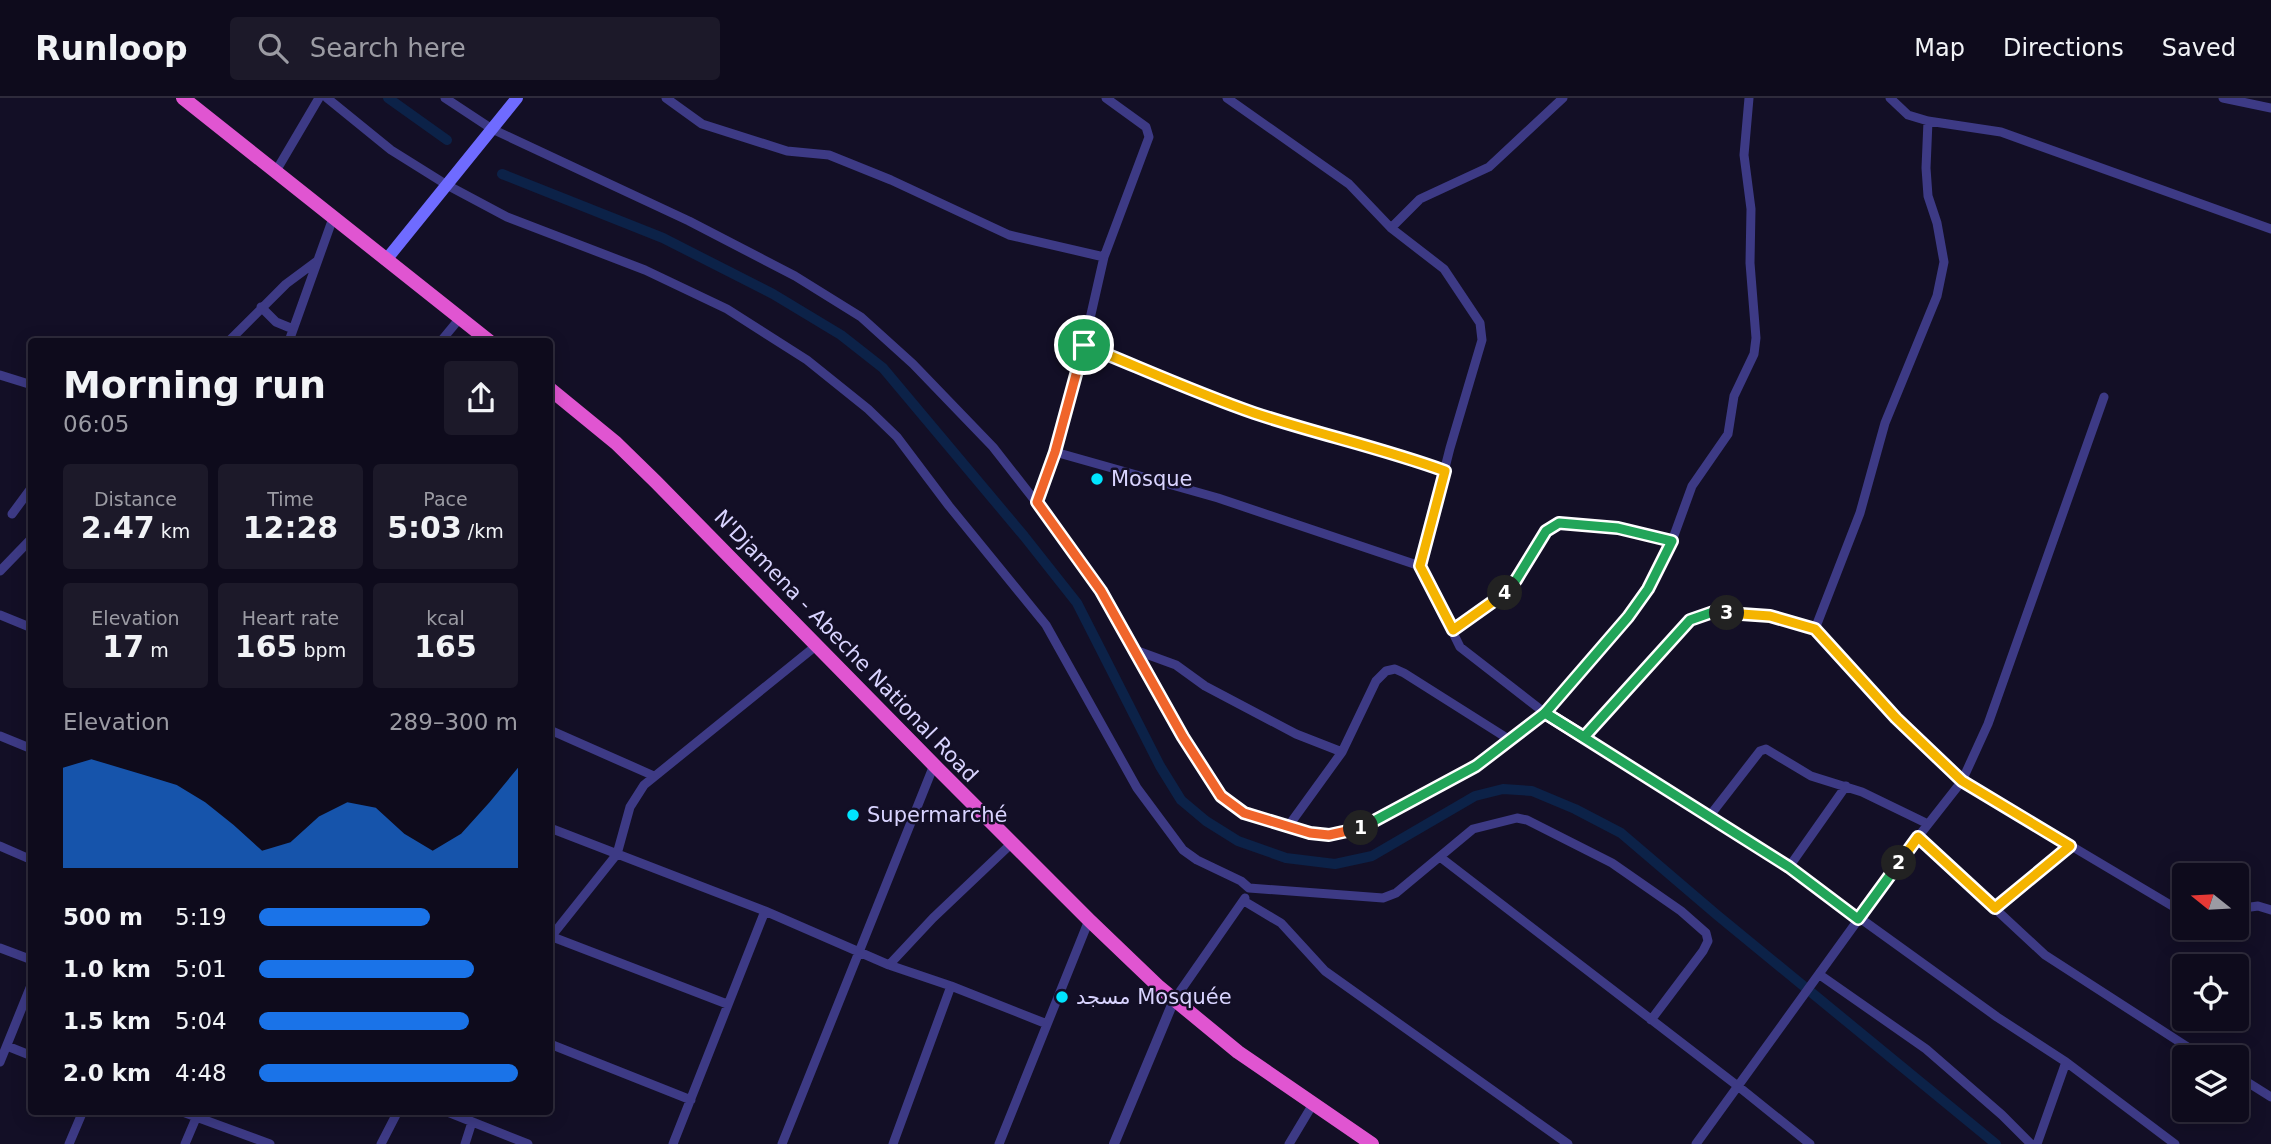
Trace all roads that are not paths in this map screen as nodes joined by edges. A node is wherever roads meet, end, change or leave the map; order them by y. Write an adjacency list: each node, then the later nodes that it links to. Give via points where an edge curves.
1 (183, 98): 16 (highway)
2 (319, 98): 16 (street)
3 (327, 98): 17 (street, via 391,150)
4 (445, 98): 15 (street)
5 (517, 98): 15 (main road)
6 (666, 98): 21 (street, via 702,124 787,151 829,155 1009,235)
7 (1106, 98): 21 (street, via 1146,127 1149,136)
8 (1227, 98): 19 (street, via 1349,184)
9 (1563, 98): 19 (street, via 1489,167 1420,199)
10 (1749, 98): 42 (street, via 1744,155 1751,209 1754,354 1734,396 1728,434 1692,486)
11 (1890, 98): 14 (street, via 1908,115)
12 (2223, 98): 13 (street)
13 (2271, 108)
14 (1928, 121): 20 (street, via 2001,132); 47 (street, via 1928,197 1944,262 1937,296 1885,423 1860,513)
15 (492, 129): 17 (main road); 39 (street, via 689,221 795,276 861,317 993,447)
16 (276, 171): 18 (highway)
17 (447, 185): 22 (main road); 74 (street, via 508,217 645,270 727,309 807,360 868,409 897,437 1046,625 1137,788 1183,850)
18 (333, 218): 22 (highway); 23 (street)
19 (1391, 228): 37 (street, via 1444,269 1480,323 1482,340)
20 (2271, 229)
21 (1104, 257): 31 (street)
22 (386, 260): 25 (highway)
23 (317, 261): 24 (street); 26 (street)
24 (261, 307): 26 (street); 27 (street)
25 (460, 318): 29 (street); 30 (highway)
26 (293, 330): 28 (street)
27 (232, 338)
28 (290, 338)
29 (443, 338)
30 (485, 338)
31 (1084, 345): 36 (street); 37 (street, via 1257,414)
32 (0, 375): 33 (street)
33 (28, 384)
34 (553, 391): 49 (highway, N'Djamena - Abeche National Road, via 616,443)
35 (2104, 397): 60 (street, via 1988,724)
36 (1055, 452): 39 (street); 43 (street, via 1218,498)
37 (1445, 471): 43 (street)
38 (28, 492): 40 (street)
39 (1037, 502): 50 (street, via 1101,591)
40 (12, 514)
41 (28, 541): 44 (street)
42 (1672, 541): 48 (street, via 1618,528 1559,523 1546,531 1504,594); 51 (street, via 1628,617)
43 (1420, 566): 48 (street)
44 (0, 570)
45 (0, 615): 46 (street)
46 (28, 626)
47 (1815, 629): 54 (street, via 1770,616 1713,612 1698,616 1680,630); 60 (street, via 1896,718)
48 (1453, 630): 51 (street, via 1460,647)
49 (817, 645): 58 (highway, N'Djamena - Abeche National Road); 59 (street)
50 (1135, 650): 57 (street, via 1176,666 1296,734); 64 (street, via 1215,789 1244,813)
51 (1545, 713): 54 (street); 55 (street)
52 (553, 731): 59 (street)
53 (0, 736): 56 (street)
54 (1584, 737): 62 (street)
55 (1510, 740): 57 (street, via 1395,669 1376,681); 64 (street, via 1476,766 1368,825 1329,835)
56 (28, 747)
57 (1342, 752): 64 (street)
58 (934, 765): 67 (highway, N'Djamena - Abeche National Road); 86 (street)
59 (654, 776): 70 (street, via 635,796)
60 (1962, 781): 63 (street); 69 (street)
61 (1846, 786): 62 (street, via 1811,776 1766,750 1760,751); 63 (street); 73 (street)
62 (1708, 818): 73 (street)
63 (1928, 824): 66 (street)
64 (1287, 828)
65 (553, 829): 70 (street)
66 (1918, 837): 78 (street); 81 (street)
67 (1012, 843): 82 (highway, N'Djamena - Abeche National Road); 88 (street)
68 (0, 846): 72 (street)
69 (2070, 846): 76 (street); 78 (street)
70 (617, 854): 80 (street); 83 (street)
71 (1440, 857): 74 (street, via 1390,897); 94 (street); 94 (street, via 1473,830 1517,818 1527,820 1612,863 1681,911 1700,926 1707,941)
72 (28, 858)
73 (1789, 867): 81 (street)
74 (1249, 888): 75 (street)
75 (1244, 901): 92 (street); 126 (street, via 1281,923 1320,967 1346,987)
76 (2172, 906)
77 (2249, 907): 79 (street)
78 (1995, 908): 97 (street, via 2045,955)
79 (2271, 910)
80 (765, 911): 86 (street); 93 (street)
81 (1858, 919): 89 (street); 101 (street)
82 (1088, 920): 92 (highway, N'Djamena - Abeche National Road); 95 (street)
83 (553, 933)
84 (553, 938): 93 (street)
85 (0, 948): 87 (street)
86 (861, 952): 88 (street); 120 (street)
87 (28, 958)
88 (889, 965): 90 (street)
89 (1820, 975): 103 (street); 129 (street, via 1926,1049)
90 (951, 986): 95 (street); 121 (street)
91 (28, 993): 98 (street)
92 (1174, 1000): 106 (highway, N'Djamena - Abeche National Road); 123 (street)
93 (727, 1004): 105 (street)
94 (1651, 1020): 103 (street)
95 (1047, 1024): 122 (street)
96 (553, 1045): 105 (street)
97 (2184, 1045)
98 (7, 1046): 99 (street); 100 (street)
99 (28, 1054)
100 (0, 1062)
101 (2066, 1062): 130 (street); 131 (street)
102 (2249, 1083): 104 (street)
103 (1739, 1087): 127 (street); 128 (street)
104 (2271, 1097)
105 (691, 1100): 119 (street)
106 (1313, 1104): 124 (street); 125 (highway, N'Djamena - Abeche National Road)
107 (81, 1115): 113 (street)
108 (197, 1115): 114 (street)
109 (199, 1115): 115 (street)
110 (396, 1115): 116 (street)
111 (455, 1115): 112 (street)
112 (472, 1122): 117 (street); 118 (street)
113 (69, 1144)
114 (185, 1144)
115 (270, 1144)
116 (381, 1144)
117 (465, 1144)
118 (528, 1144)
119 (673, 1144)
120 (782, 1144)
121 (893, 1144)
122 (999, 1144)
123 (1114, 1144)
124 (1289, 1144)
125 (1372, 1144)
126 (1568, 1144)
127 (1696, 1144)
128 (1810, 1144)
129 (2031, 1144)
130 (2037, 1144)
131 (2175, 1144)

